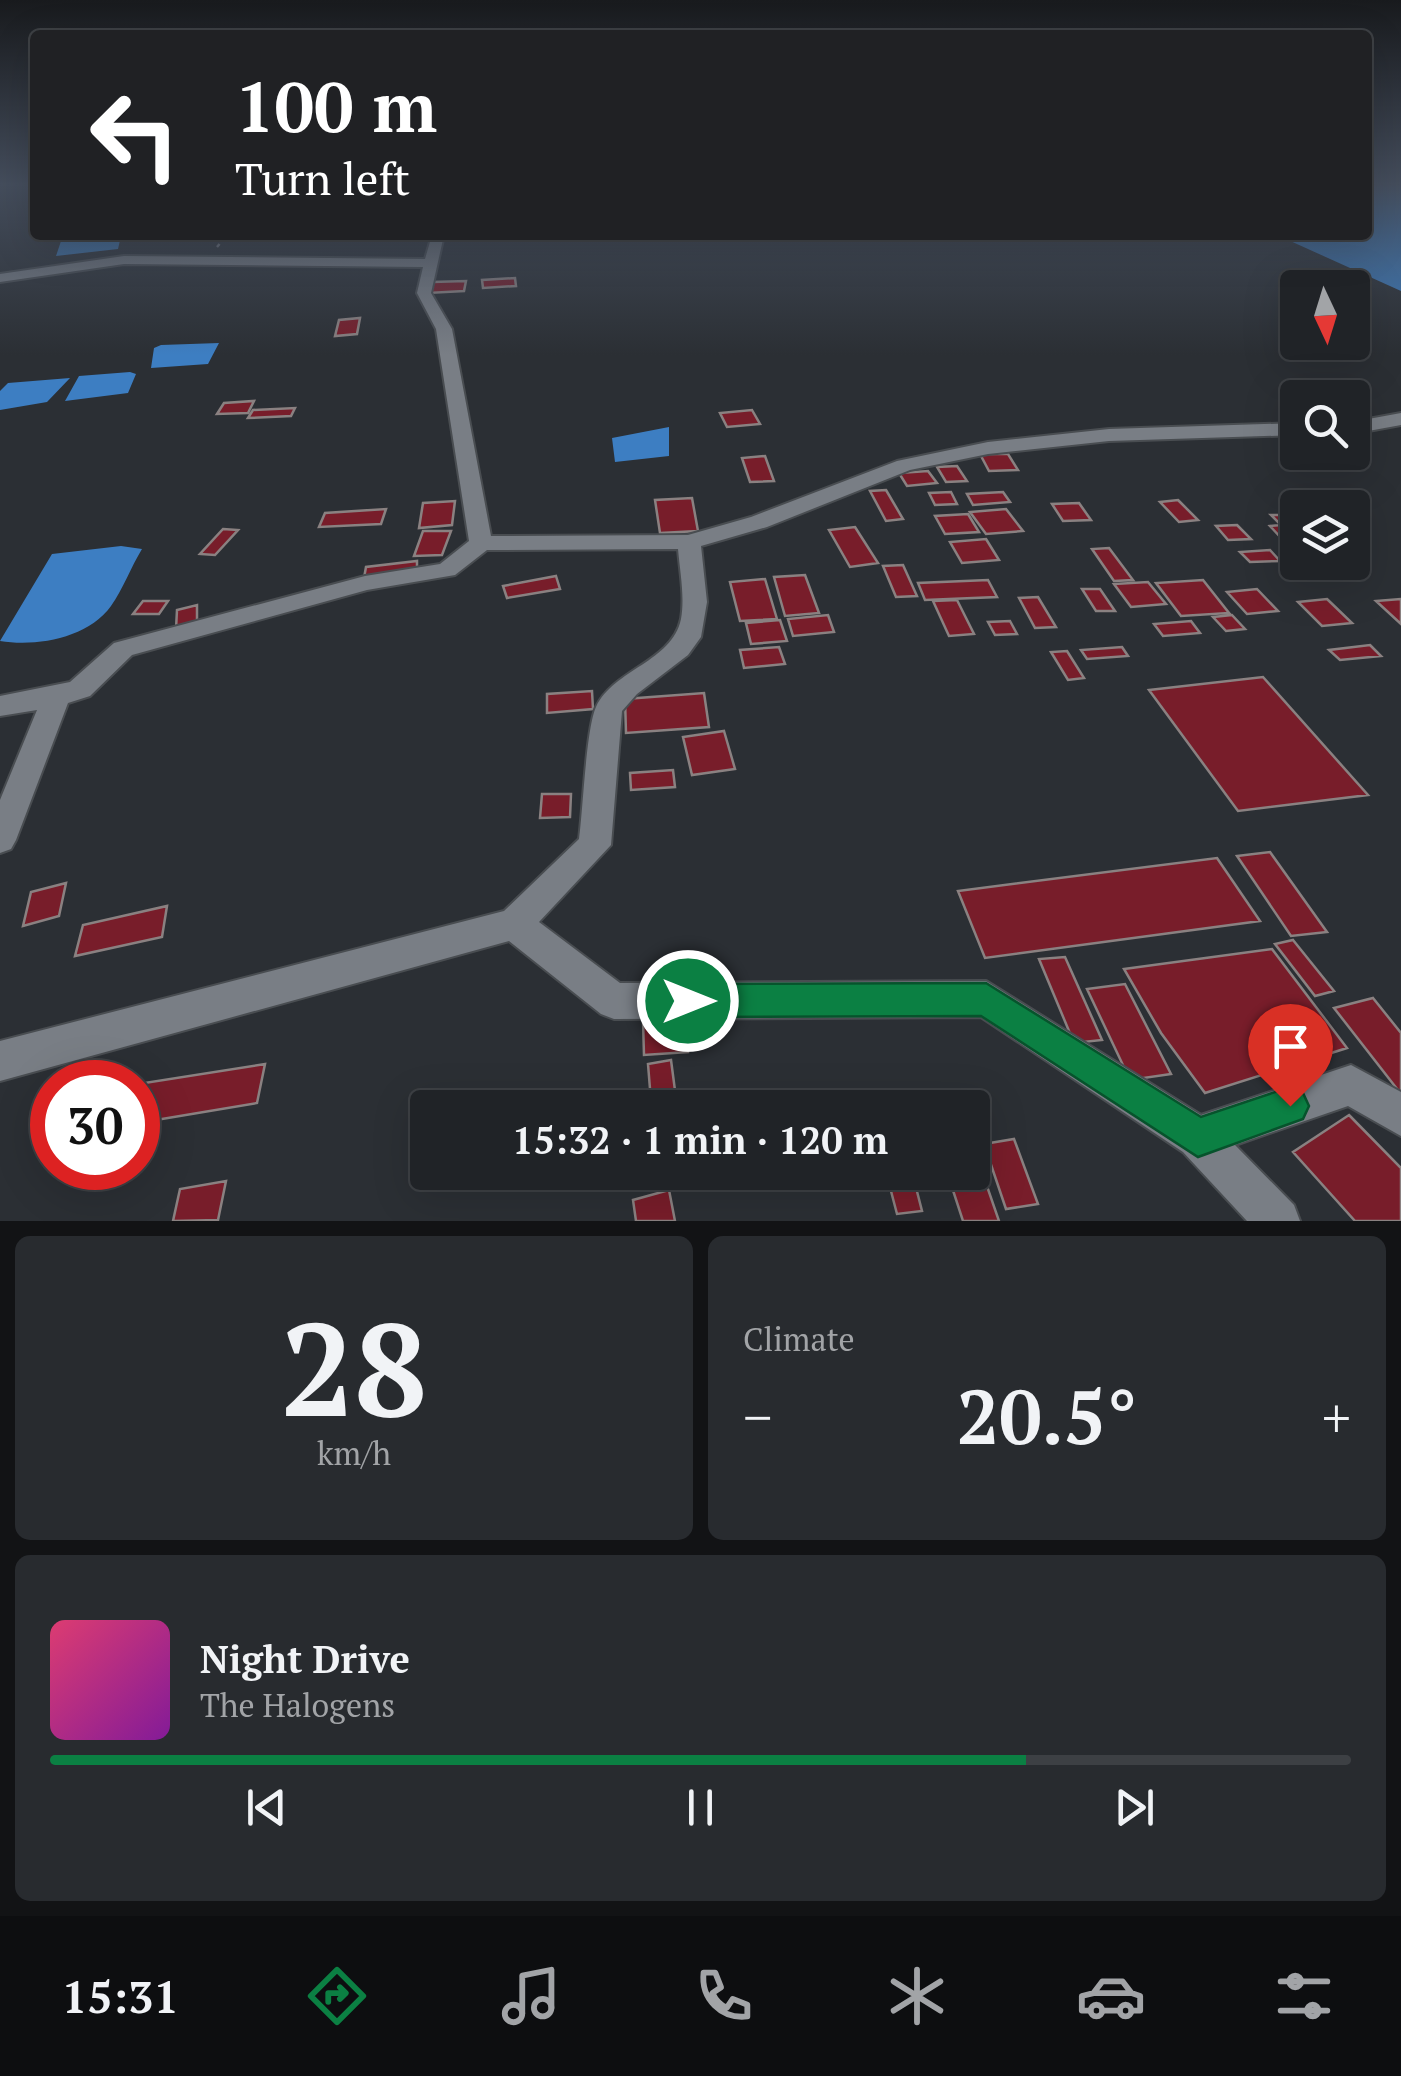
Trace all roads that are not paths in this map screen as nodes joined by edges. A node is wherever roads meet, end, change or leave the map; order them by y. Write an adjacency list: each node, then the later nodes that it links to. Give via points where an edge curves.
1 (437, 241): 2 (street)
2 (431, 264): 3 (street, via 124,260); 8 (street, via 424,293 444,330)
3 (0, 278)
4 (1401, 418): 5 (street)
5 (1370, 424)
6 (1280, 430): 7 (street, via 1109,435 988,448 904,466)
7 (689, 542): 8 (street); 12 (street, via 693,624 678,652 616,692 608,711 595,845)
8 (481, 543): 9 (street, via 447,570 365,583 123,649 80,689)
9 (56, 697): 10 (street); 11 (street)
10 (0, 706)
11 (0, 840)
12 (514, 924): 13 (street); 15 (street, via 614,1001 986,999)
13 (0, 1061)
14 (1401, 1115): 15 (street, via 1352,1085)
15 (1198, 1138): 16 (street)
16 (1278, 1221)

